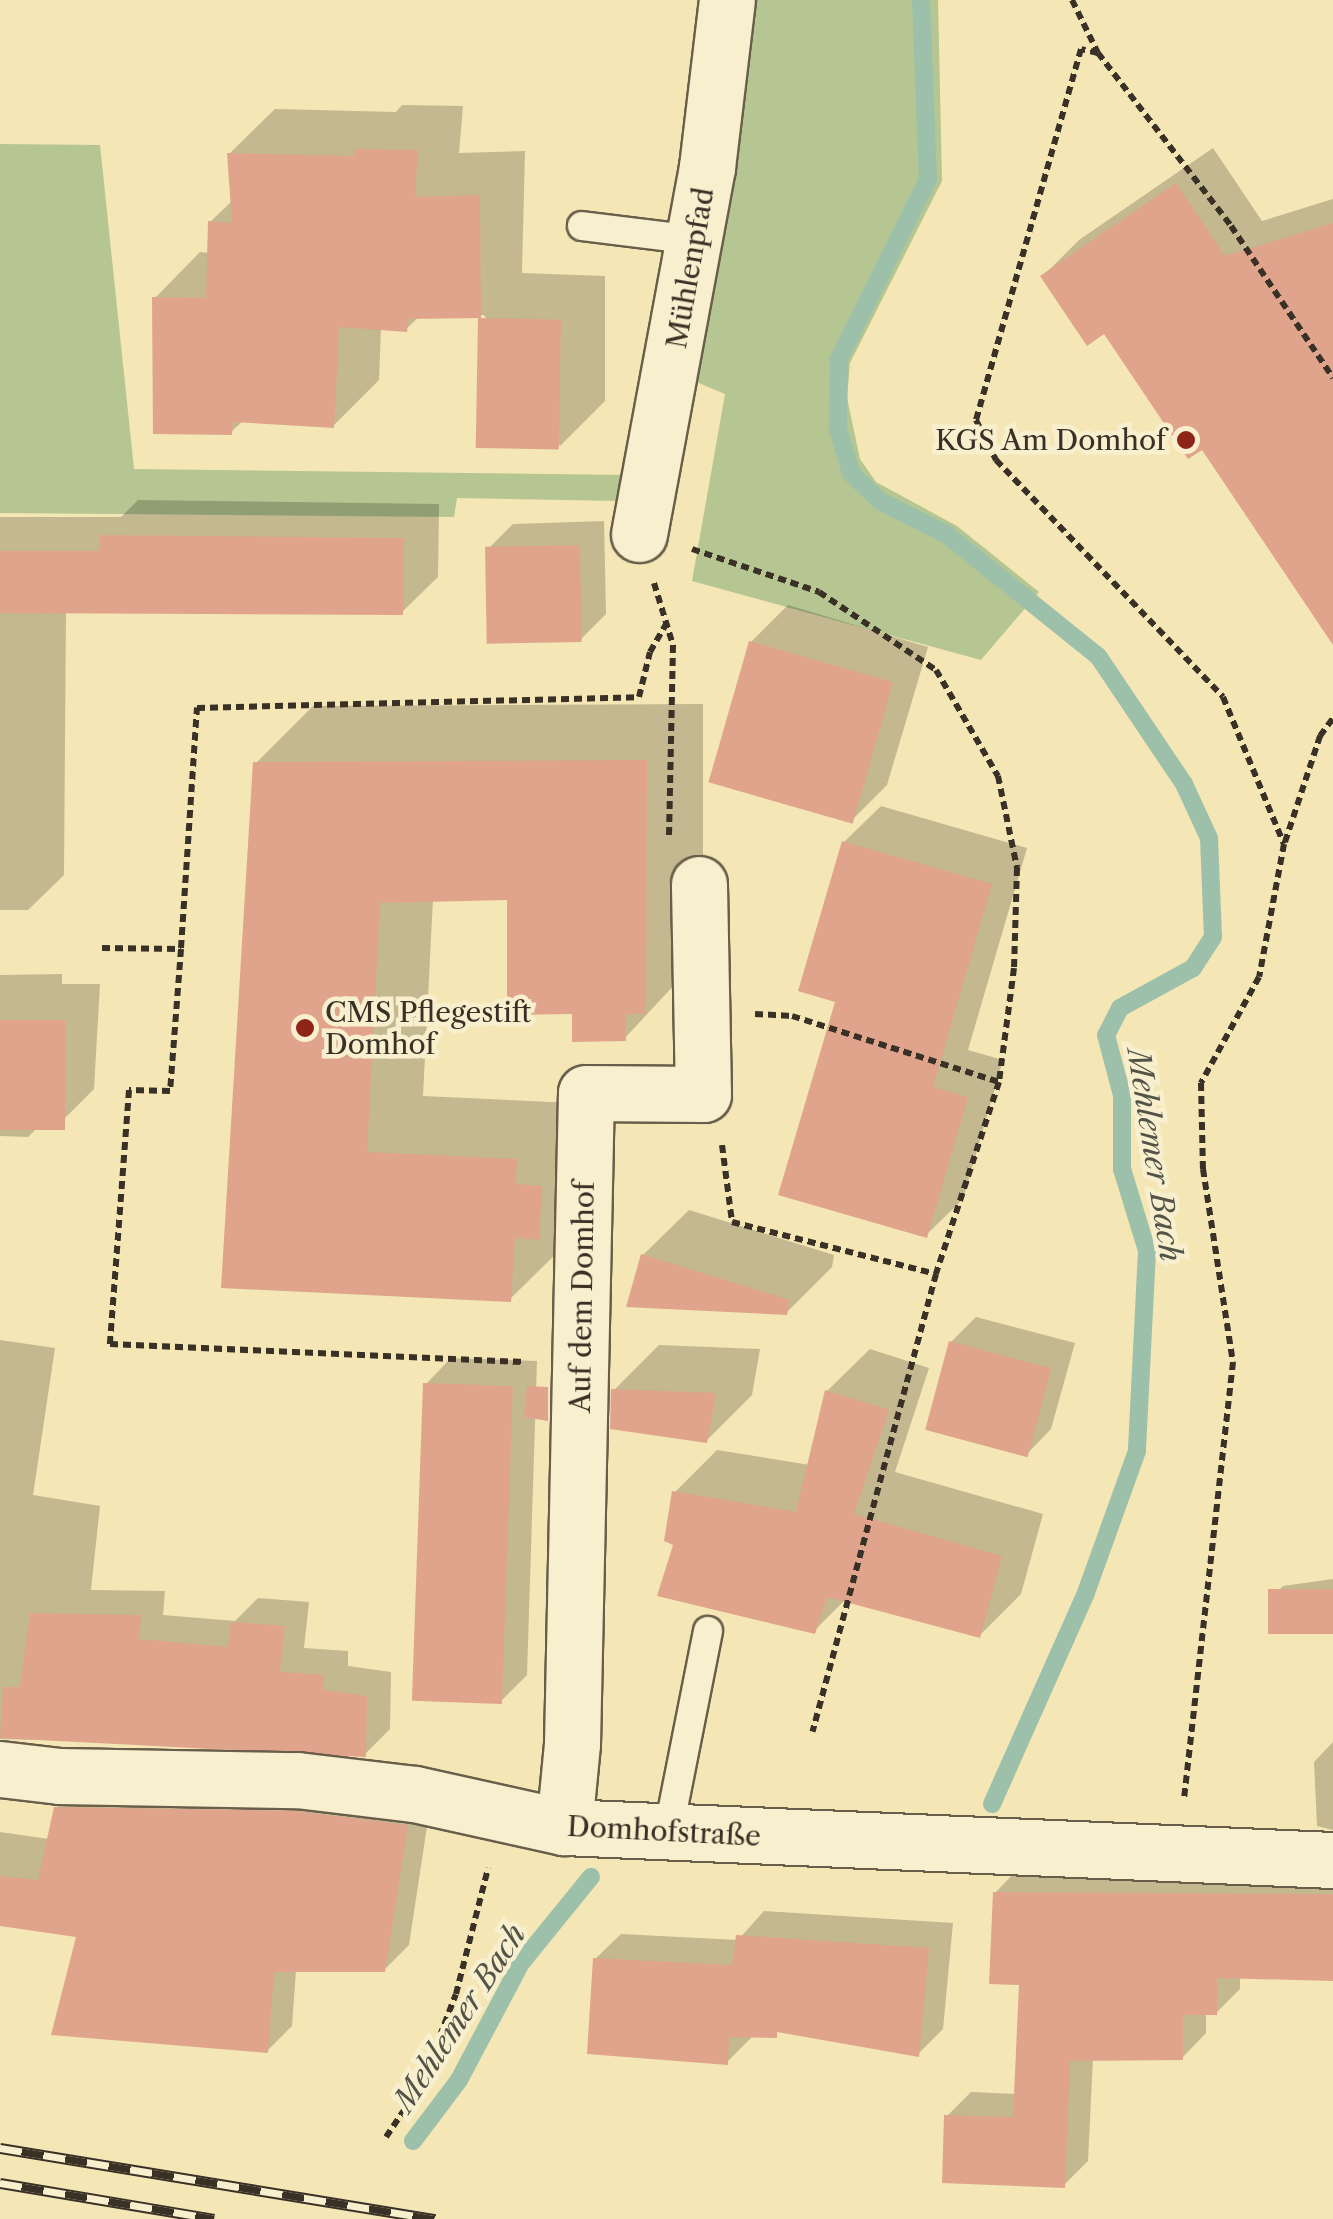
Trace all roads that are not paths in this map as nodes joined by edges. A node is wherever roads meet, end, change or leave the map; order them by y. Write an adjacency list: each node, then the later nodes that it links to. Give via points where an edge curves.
1 (727, 0): 3 (street, Mühlenpfad)
2 (582, 226): 3 (lane)
3 (694, 240): 4 (street, Mühlenpfad)
4 (639, 534)
5 (699, 884): 8 (street, Auf dem Domhof, via 702,1094 586,1093 572,1744)
6 (708, 1631): 9 (lane)
7 (0, 1769): 8 (street, Domhofstraße, via 297,1780 414,1794)
8 (564, 1827): 9 (street, Domhofstraße)
9 (668, 1833): 10 (street, Domhofstraße)
10 (1333, 1860)

